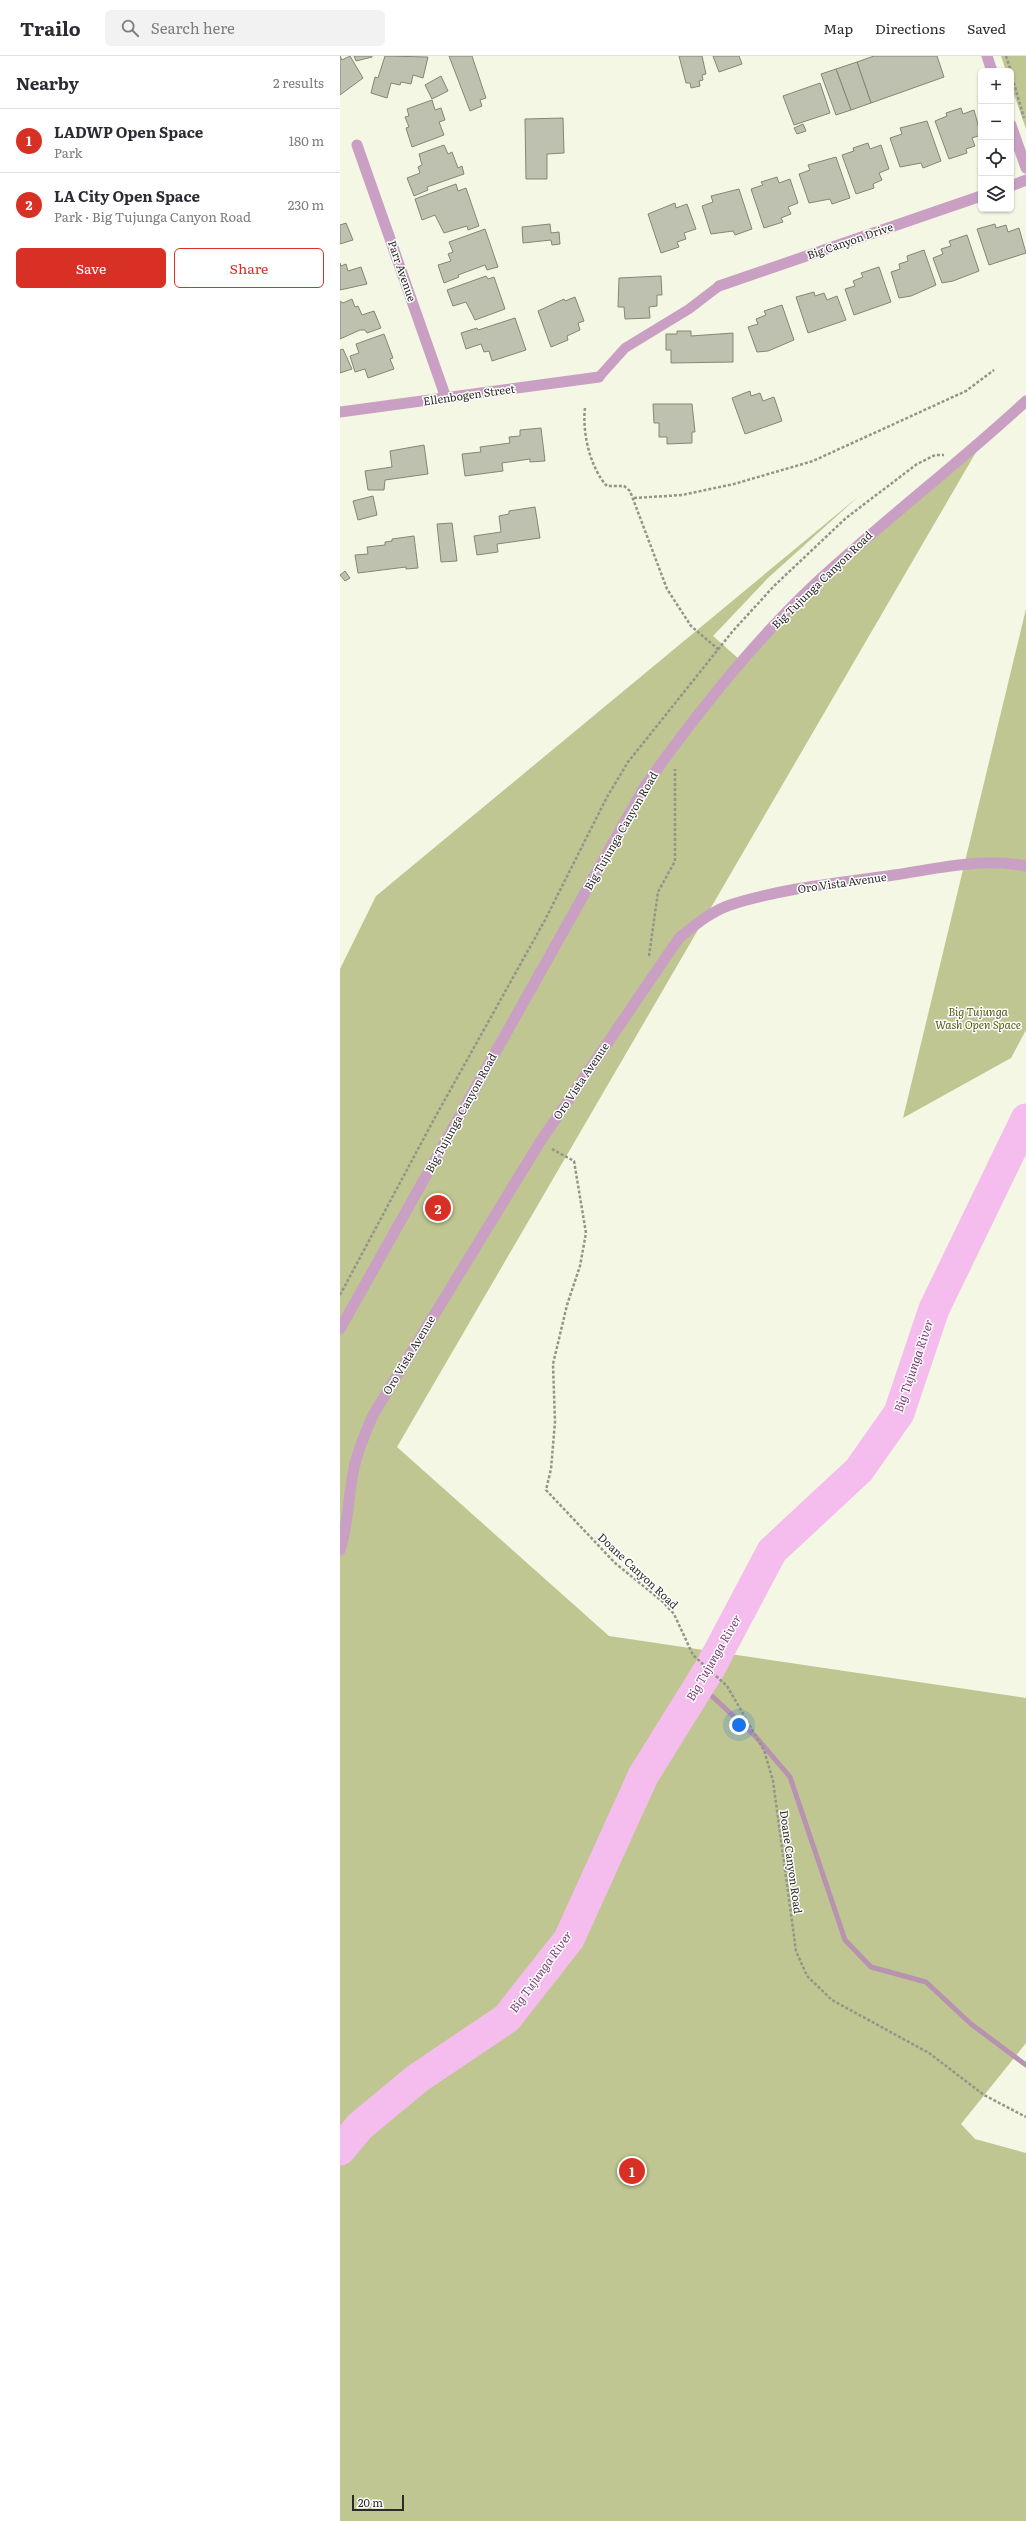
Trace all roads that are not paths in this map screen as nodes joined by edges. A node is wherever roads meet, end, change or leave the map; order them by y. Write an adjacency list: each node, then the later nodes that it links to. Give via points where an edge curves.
1 (987, 56): 2 (street)
2 (991, 68)
3 (1014, 134): 5 (street)
4 (357, 145): 11 (street, Parr Avenue)
5 (1026, 168)
6 (1026, 180): 7 (street)
7 (1014, 185)
8 (978, 197): 9 (street, Big Canyon Drive)
9 (719, 286): 10 (lane, via 689,309 625,348)
10 (599, 377): 11 (street, Ellenbogen Street)
11 (446, 398): 13 (street, Ellenbogen Street)
12 (1026, 401): 15 (street, Big Tujunga Canyon Road, via 974,449 874,531 815,584 764,635 674,744 645,786)
13 (340, 412)
14 (1026, 866): 16 (street, Oro Vista Avenue, via 1007,862 964,865 781,892 729,905 710,914 679,938 540,1142 373,1415 360,1445 354,1469)
15 (340, 1329)
16 (340, 1550)

